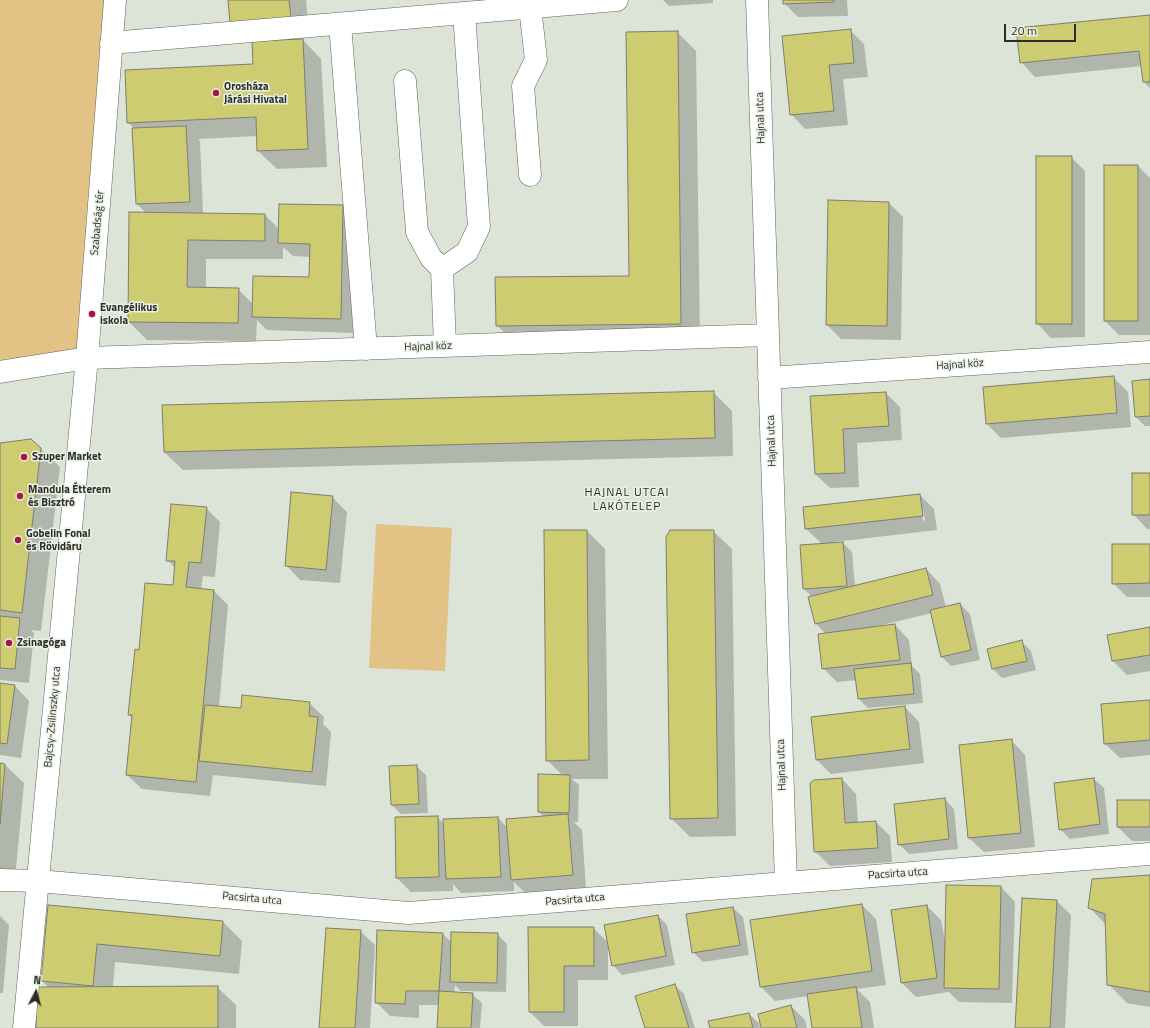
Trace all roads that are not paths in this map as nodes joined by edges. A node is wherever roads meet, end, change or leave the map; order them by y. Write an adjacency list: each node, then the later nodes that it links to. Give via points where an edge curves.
1 (114, 0): 7 (street, Szabadság tér)
2 (617, 0): 4 (street)
3 (757, 0): 11 (street, Hajnal utca)
4 (530, 7): 5 (street); 9 (street, via 536,60 523,86)
5 (464, 13): 6 (street); 10 (street, via 480,227 467,252)
6 (340, 24): 7 (street); 13 (street)
7 (111, 43): 15 (street, Szabadság tér)
8 (405, 81): 10 (street, via 417,232 431,258)
9 (530, 176)
10 (442, 269): 12 (street)
11 (768, 335): 12 (street, Hajnal köz); 17 (street, Hajnal utca)
12 (445, 346): 13 (street, Hajnal köz)
13 (366, 349): 15 (street, Hajnal köz)
14 (1150, 352): 17 (street, Hajnal köz)
15 (87, 358): 16 (street); 20 (street, Bajcsy-Zsilinszky utca)
16 (0, 372)
17 (769, 378): 21 (street, Hajnal utca)
18 (1150, 854): 21 (street, Pacsirta utca)
19 (0, 880): 20 (street, Pacsirta utca)
20 (38, 881): 21 (street, Pacsirta utca, via 409,913); 22 (street, Bajcsy-Zsilinszky utca)
21 (786, 883)
22 (24, 1028)

